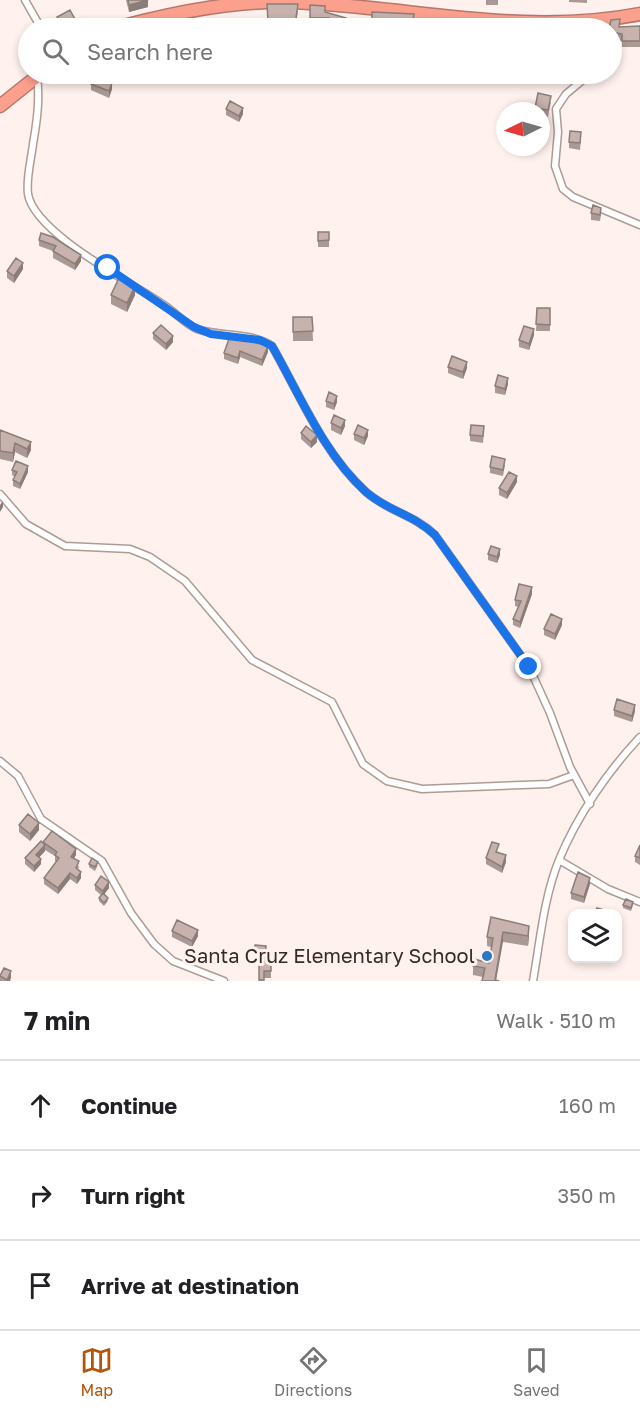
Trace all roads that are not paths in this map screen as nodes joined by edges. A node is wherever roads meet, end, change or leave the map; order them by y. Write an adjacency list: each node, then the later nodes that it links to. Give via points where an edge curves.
1 (25, 0): 4 (street)
2 (359, 4): 5 (highway, via 288,1 219,7); 6 (highway)
3 (640, 14): 7 (highway)
4 (35, 18)
5 (165, 18)
6 (490, 18)
7 (622, 19)
8 (28, 84): 11 (highway)
9 (39, 84): 16 (street, via 28,195 43,220 56,234 194,327 272,346 330,449 383,505 420,520 435,535 529,667)
10 (578, 84): 12 (street, via 556,109 555,158 563,189 573,197)
11 (0, 106)
12 (640, 225)
13 (0, 494): 16 (street, via 26,524 65,546 130,549 150,557 185,581 252,660 332,702 363,764 387,781 422,789 549,784)
14 (640, 737): 17 (street)
15 (0, 761): 20 (street, via 18,776 41,819 102,861 141,928 160,950 173,961)
16 (574, 775): 17 (street)
17 (591, 804): 18 (street)
18 (559, 860): 19 (street, via 608,889); 21 (street)
19 (640, 902)
20 (224, 981)
21 (533, 981)

